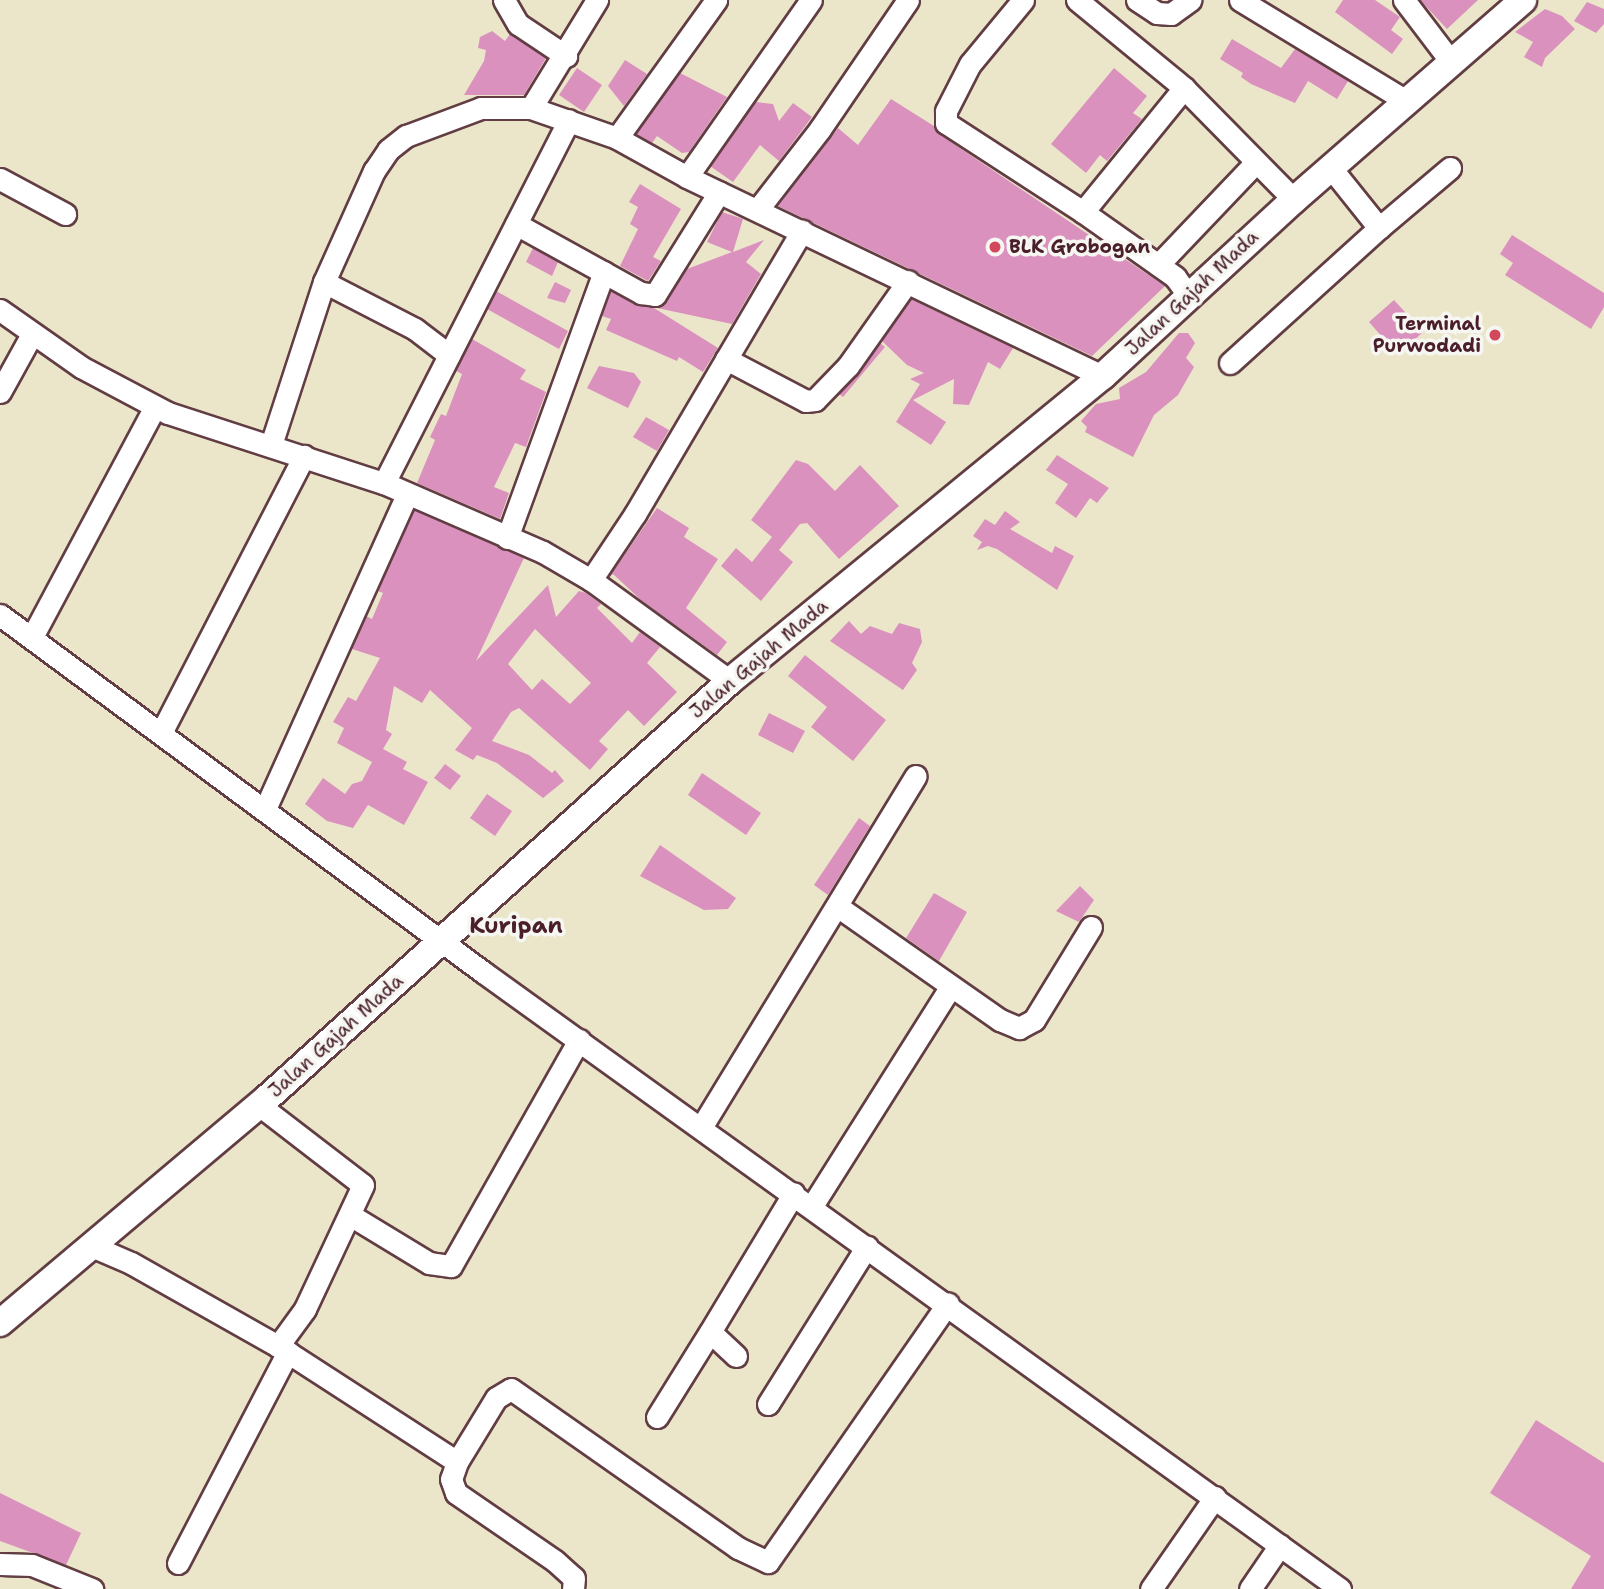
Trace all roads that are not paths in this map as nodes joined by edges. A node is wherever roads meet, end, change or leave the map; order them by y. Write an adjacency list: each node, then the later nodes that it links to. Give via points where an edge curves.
1 (504, 0): 13 (street, via 517,24)
2 (597, 0): 13 (street)
3 (716, 0): 19 (street)
4 (811, 0): 23 (street)
5 (908, 0): 27 (street, via 820,129)
6 (1023, 0): 28 (street, via 970,64 946,111 946,123)
7 (1077, 0): 15 (street)
8 (1137, 0): 9 (street, via 1157,13 1171,13)
9 (1190, 0)
10 (1240, 0): 16 (street)
11 (1404, 0): 14 (street)
12 (1523, 0): 14 (main road, Jalan Gajah Mada)
13 (566, 56): 17 (street)
14 (1452, 64): 16 (main road, Jalan Gajah Mada)
15 (1184, 88): 20 (street); 28 (street)
16 (1408, 102): 21 (main road, Jalan Gajah Mada)
17 (531, 108): 18 (street); 36 (street, via 481,108 406,136 388,150 358,202)
18 (569, 121): 19 (street); 30 (street)
19 (617, 138): 23 (street)
20 (1256, 162): 26 (street); 33 (street)
21 (1331, 168): 26 (main road, Jalan Gajah Mada); 31 (street)
22 (1450, 168): 31 (street)
23 (687, 177): 25 (street)
24 (0, 179): 29 (street)
25 (719, 192): 27 (street); 34 (street, via 658,293 641,293)
26 (1294, 200): 37 (main road, Jalan Gajah Mada)
27 (758, 209): 32 (street)
28 (1083, 212): 33 (street)
29 (65, 214)
30 (516, 224): 34 (street); 40 (street)
31 (1379, 228): 42 (street)
32 (802, 230): 35 (street); 41 (street)
33 (1158, 265): 37 (street)
34 (604, 272): 50 (street)
35 (908, 281): 41 (street, via 848,366 815,400 806,401); 43 (street)
36 (324, 282): 40 (street, via 415,329); 46 (street)
37 (1189, 296): 43 (main road, Jalan Gajah Mada)
38 (0, 310): 39 (street)
39 (32, 334): 44 (street); 45 (street)
40 (450, 355): 48 (street)
41 (726, 359): 51 (street)
42 (1230, 363)
43 (1103, 376): 54 (main road, Jalan Gajah Mada)
44 (0, 393)
45 (155, 407): 46 (street); 53 (street)
46 (271, 446): 47 (street)
47 (304, 456): 48 (street); 55 (street)
48 (384, 483): 49 (street)
49 (407, 494): 50 (street); 57 (street)
50 (507, 538): 51 (street)
51 (591, 580): 54 (street)
52 (0, 615): 53 (street)
53 (32, 637): 55 (street)
54 (730, 681): 60 (main road, Jalan Gajah Mada)
55 (161, 733): 57 (street)
56 (915, 776): 58 (street)
57 (265, 809): 60 (street)
58 (837, 906): 61 (street); 64 (street)
59 (1091, 927): 61 (street, via 1027,1026 1000,1020)
60 (442, 942): 62 (street); 63 (main road, Jalan Gajah Mada)
61 (951, 986): 66 (street)
62 (579, 1040): 64 (street); 67 (street, via 451,1266 429,1263)
63 (259, 1105): 67 (street, via 361,1179 363,1188); 69 (main road, Jalan Gajah Mada)
64 (702, 1126): 65 (street)
65 (794, 1193): 66 (street); 72 (street)
66 (812, 1206): 68 (street)
67 (350, 1215): 73 (street)
68 (867, 1246): 70 (street); 75 (street)
69 (94, 1247): 71 (main road, Jalan Gajah Mada); 73 (street)
70 (947, 1303): 77 (street, via 768,1562 738,1548 511,1389 496,1398); 78 (street)
71 (0, 1323)
72 (710, 1332): 74 (street); 76 (street)
73 (283, 1349): 77 (street); 80 (street)
74 (736, 1356)
75 (768, 1404)
76 (657, 1417)
77 (457, 1462): 83 (street, via 451,1479 456,1493 555,1561 573,1578)
78 (1215, 1497): 79 (street); 84 (street)
79 (1280, 1545): 85 (street); 86 (street)
80 (178, 1563)
81 (0, 1564): 82 (street, via 32,1565)
82 (92, 1589)
83 (573, 1589)
84 (1151, 1589)
85 (1250, 1589)
86 (1340, 1589)

